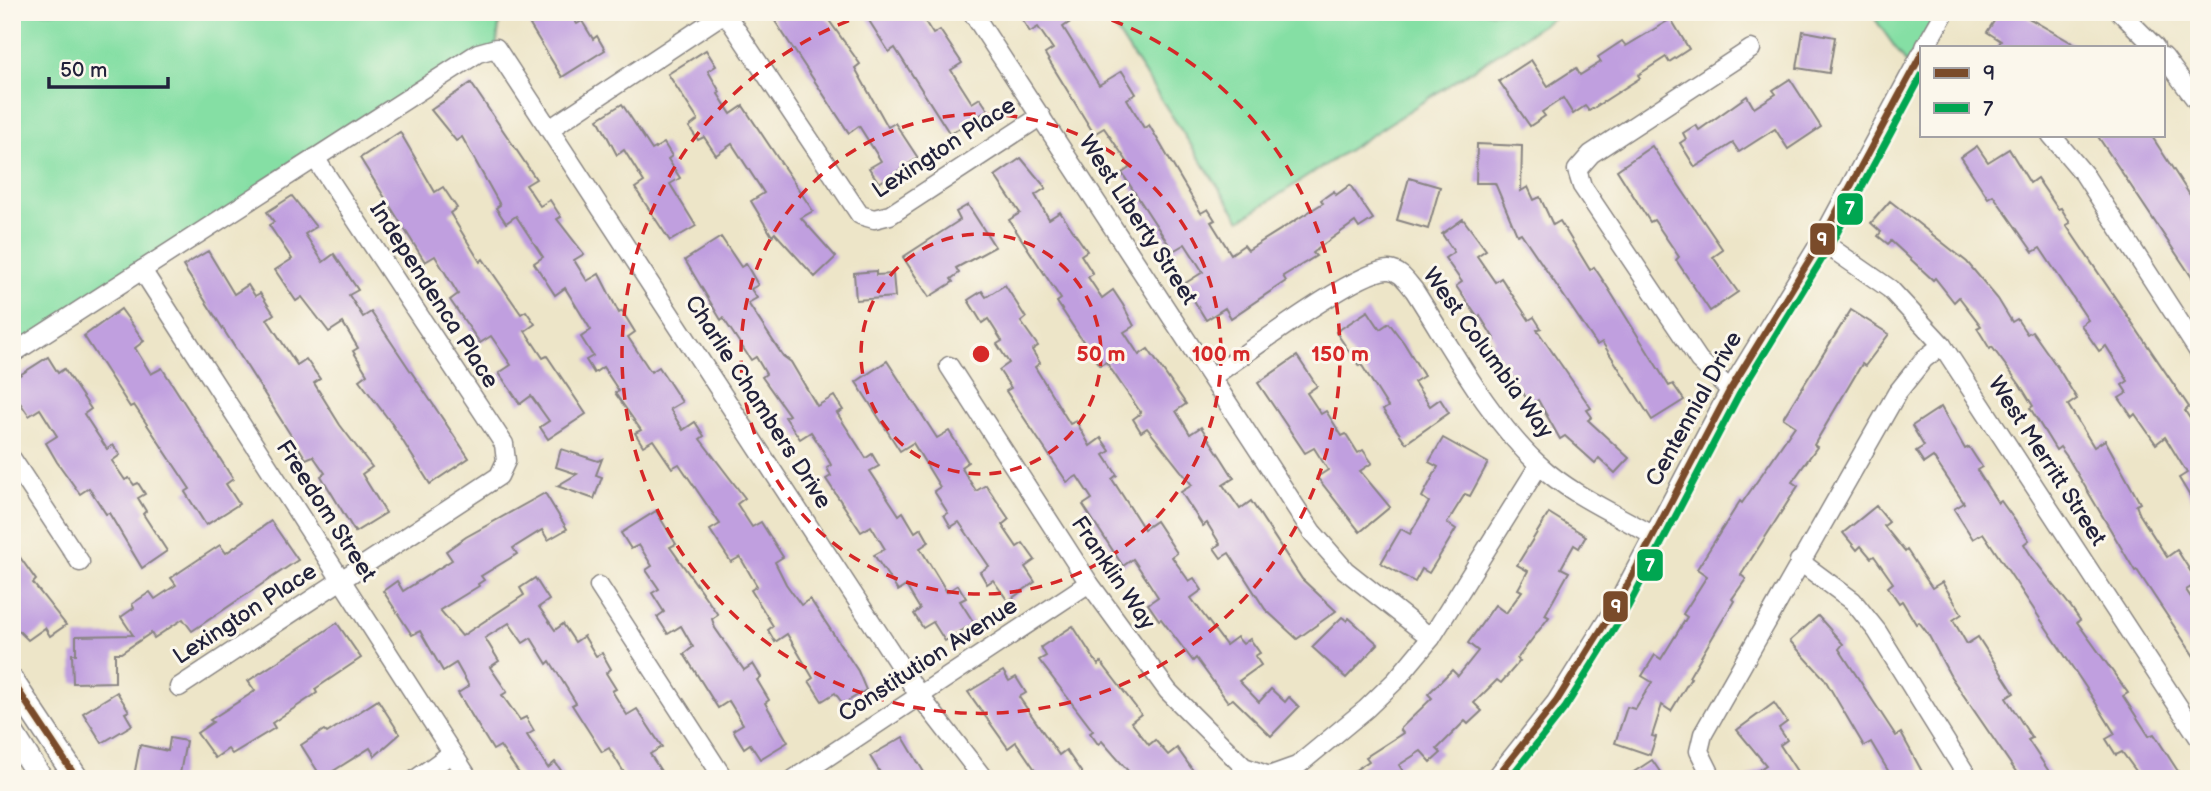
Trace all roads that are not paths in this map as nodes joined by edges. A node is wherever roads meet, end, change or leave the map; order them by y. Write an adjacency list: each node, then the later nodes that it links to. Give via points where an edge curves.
1 (972, 12): 11 (street, West Liberty Street)
2 (1945, 12): 5 (street)
3 (2120, 12): 6 (street)
4 (725, 13): 11 (street, Lexington Place, via 860,215 874,219 890,215); 12 (street)
5 (1926, 46)
6 (2154, 46)
7 (1751, 50): 22 (street, via 1591,155 1577,170 1582,186 1699,360)
8 (1920, 56): 15 (street, Centennial Drive)
9 (2166, 60): 10 (street)
10 (2199, 104)
11 (1041, 116): 21 (street, West Liberty Street)
12 (551, 128): 14 (street, Charlie Chambers Drive, via 496,48 478,53); 35 (street, Charlie Chambers Drive)
13 (2052, 136): 17 (street, via 2084,174)
14 (315, 158): 16 (street); 24 (street, Independenca Place, via 504,444)
15 (1821, 241): 18 (street, West Merritt Street, via 1890,289); 22 (street, Centennial Drive)
16 (142, 270): 19 (street); 29 (street, Freedom Street)
17 (2197, 344)
18 (1942, 345): 27 (street, via 1908,375 1896,393); 37 (street, West Merritt Street)
19 (12, 354)
20 (949, 366): 30 (street, Franklin Way)
21 (1212, 377): 25 (street, West Columbia Way, via 1356,280 1389,270 1400,274 1415,290 1496,415); 32 (street, West Liberty Street, via 1320,542 1345,570)
22 (1730, 390): 26 (street, Centennial Drive)
23 (12, 459): 28 (street)
24 (506, 461): 29 (street, Lexington Place, via 499,476)
25 (1539, 465): 26 (street, West Columbia Way); 32 (street)
26 (1652, 535): 39 (street, Centennial Drive, via 1578,669)
27 (1799, 561): 47 (street, via 1703,734 1699,751); 48 (street, via 1853,601 1877,631)
28 (80, 562)
29 (342, 580): 34 (street, Lexington Place); 38 (street, Freedom Street)
30 (1089, 583): 32 (street, Franklin Way, via 1168,691 1244,767 1269,776 1297,766 1327,743 1396,680); 35 (street, Constitution Avenue)
31 (599, 586): 44 (street)
32 (1431, 638)
33 (12, 681): 41 (street)
34 (179, 687)
35 (919, 695): 45 (street, Constitution Avenue); 46 (street, Charlie Chambers Drive)
36 (12, 733): 40 (street)
37 (2199, 737)
38 (452, 753): 42 (street); 43 (street, Freedom Street)
39 (1503, 776)
40 (41, 779)
41 (77, 779)
42 (416, 779)
43 (469, 779)
44 (724, 779)
45 (794, 779)
46 (984, 779)
47 (1713, 779)
48 (1969, 779)

